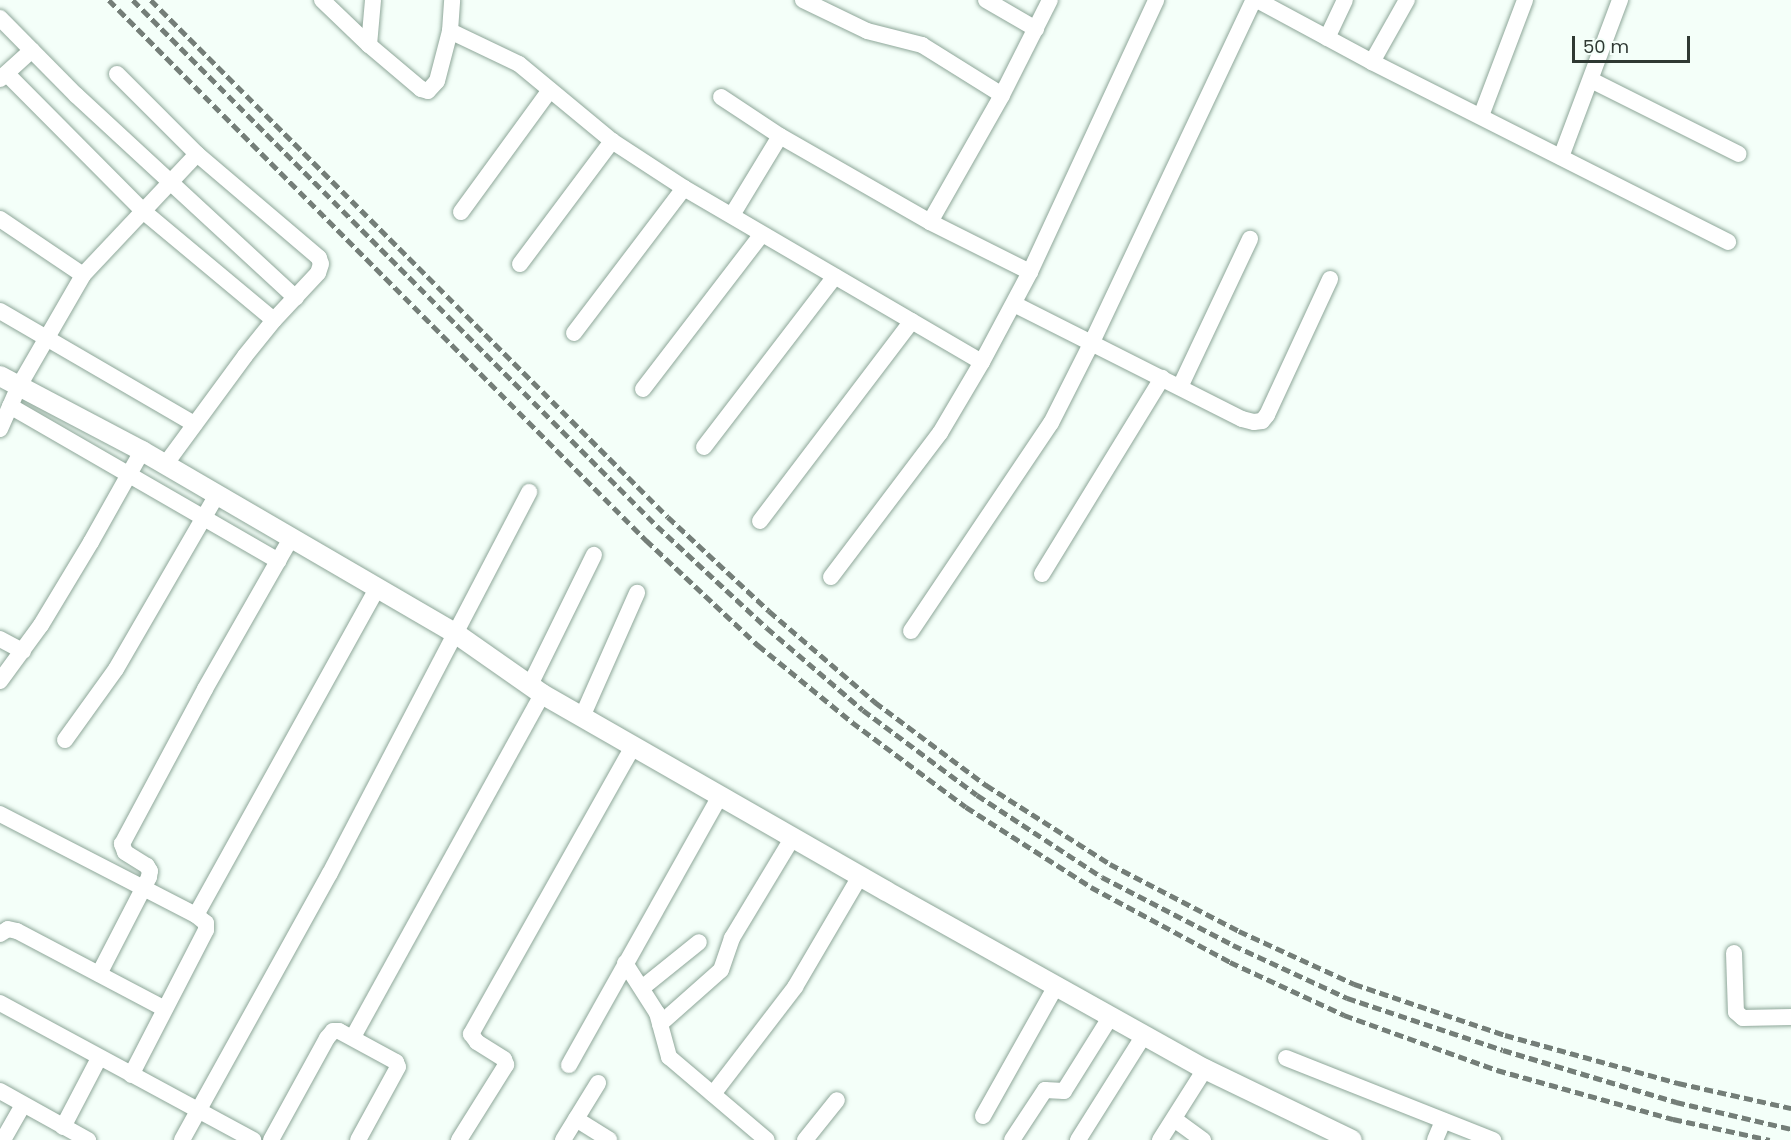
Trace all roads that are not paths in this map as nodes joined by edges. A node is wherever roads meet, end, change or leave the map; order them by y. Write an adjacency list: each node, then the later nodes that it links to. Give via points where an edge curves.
1 (322, 0): 18 (street)
2 (373, 0): 18 (street)
3 (452, 0): 16 (street)
4 (803, 0): 25 (street, via 867,31 922,45)
5 (986, 0): 15 (street)
6 (1050, 0): 15 (street)
7 (1156, 0): 44 (street)
8 (1255, 0): 13 (street); 55 (street)
9 (1345, 0): 17 (street)
10 (1407, 0): 20 (street)
11 (1525, 0): 27 (street)
12 (1620, 0): 23 (street)
13 (1277, 5): 17 (street)
14 (0, 18): 19 (street)
15 (1036, 29): 25 (street)
16 (450, 31): 18 (street, via 437,81 428,91); 24 (street, via 504,55)
17 (1327, 38): 20 (street)
18 (369, 45)
19 (32, 50): 22 (street); 33 (street)
20 (1372, 62): 27 (street)
21 (117, 74): 30 (street)
22 (4, 77): 35 (street)
23 (1591, 80): 31 (street); 32 (street)
24 (550, 90): 29 (street); 36 (street)
25 (1002, 95): 39 (street)
26 (721, 98): 28 (street)
27 (1482, 116): 32 (street)
28 (780, 136): 37 (street); 39 (street)
29 (612, 141): 34 (street); 43 (street)
30 (197, 154): 33 (street); 48 (street, via 319,258 318,273)
31 (1739, 154)
32 (1561, 157): 42 (street)
33 (171, 182): 35 (street); 48 (street)
34 (684, 188): 37 (street); 53 (street)
35 (143, 211): 45 (street); 51 (street)
36 (461, 212)
37 (732, 215): 40 (street)
38 (0, 219): 45 (street)
39 (930, 222): 44 (street)
40 (762, 234): 46 (street); 61 (street)
41 (1250, 239): 60 (street)
42 (1728, 242)
43 (520, 264)
44 (1030, 272): 49 (street)
45 (83, 275): 54 (street)
46 (835, 276): 52 (street); 65 (street)
47 (1330, 279): 60 (street, via 1262,421 1242,418)
48 (296, 298): 51 (street)
49 (1014, 304): 55 (street); 56 (street)
50 (0, 311): 54 (street)
51 (274, 320): 63 (street)
52 (912, 321): 56 (street); 72 (street)
53 (574, 333)
54 (46, 337): 59 (street); 63 (street)
55 (1092, 342): 58 (street); 80 (street, via 1051,423)
56 (981, 362): 77 (street, via 940,433)
57 (0, 376): 59 (street)
58 (1162, 378): 60 (street); 76 (street)
59 (19, 386): 62 (street); 66 (street)
60 (1180, 387)
61 (643, 389)
62 (10, 406): 64 (street); 68 (street)
63 (194, 424): 67 (street)
64 (0, 429)
65 (704, 447)
66 (142, 451): 67 (street); 68 (street)
67 (165, 465): 70 (street)
68 (128, 475): 71 (street); 83 (street)
69 (529, 492): 81 (street)
70 (217, 495): 71 (street); 73 (street)
71 (204, 518): 75 (street); 87 (street, via 116,669)
72 (760, 521)
73 (291, 538): 75 (street); 78 (street)
74 (594, 555): 85 (street)
75 (278, 561): 93 (street, via 122,844 125,852 150,871)
76 (1042, 574)
77 (831, 577)
78 (377, 589): 81 (street); 94 (street)
79 (637, 593): 86 (street)
80 (911, 631)
81 (455, 633): 85 (street); 119 (street, via 330,873)
82 (0, 639): 83 (street)
83 (23, 651): 84 (street)
84 (0, 681)
85 (536, 690): 86 (street); 108 (street)
86 (582, 717): 88 (street)
87 (65, 740)
88 (633, 746): 89 (street); 131 (street, via 471,1034 504,1059 506,1065)
89 (720, 796): 91 (street); 98 (street)
90 (0, 814): 93 (street)
91 (793, 837): 92 (street); 106 (street, via 732,938 721,970)
92 (860, 876): 100 (street); 116 (street, via 795,987)
93 (145, 888): 94 (street); 99 (street)
94 (196, 915): 103 (street, via 206,923 206,930)
95 (0, 934): 99 (street, via 17,931)
96 (699, 942): 101 (street)
97 (1734, 953): 105 (street, via 1736,1012 1743,1018)
98 (625, 963): 101 (street); 111 (street)
99 (99, 974): 103 (street)
100 (1056, 986): 104 (street); 120 (street)
101 (642, 988): 106 (street)
102 (0, 1003): 109 (street)
103 (165, 1009): 113 (street)
104 (1111, 1016): 107 (street); 136 (street, via 1064,1091 1045,1090)
105 (1791, 1017)
106 (660, 1023): 116 (street, via 669,1057)
107 (1144, 1035): 112 (street); 137 (street)
108 (353, 1037): 129 (street, via 333,1031 327,1038); 130 (street, via 396,1062 398,1067)
109 (99, 1058): 113 (street); 124 (street)
110 (1286, 1058): 123 (street)
111 (569, 1065)
112 (1205, 1069): 122 (street); 140 (street)
113 (131, 1075): 119 (street)
114 (598, 1083): 121 (street)
115 (0, 1091): 118 (street)
116 (713, 1094): 134 (street)
117 (837, 1100): 135 (street)
118 (23, 1105): 124 (street); 125 (street)
119 (199, 1110): 127 (street); 128 (street)
120 (983, 1116)
121 (576, 1119): 132 (street); 133 (street)
122 (1174, 1119): 138 (street); 139 (street)
123 (1443, 1121): 141 (street); 142 (street)
124 (63, 1127): 126 (street)
125 (3, 1140)
126 (88, 1140)
127 (182, 1140)
128 (253, 1140)
129 (271, 1140)
130 (358, 1140)
131 (459, 1140)
132 (563, 1140)
133 (609, 1140)
134 (767, 1140)
135 (805, 1140)
136 (1012, 1140)
137 (1078, 1140)
138 (1160, 1140)
139 (1203, 1140)
140 (1352, 1140)
141 (1435, 1140)
142 (1493, 1140)

